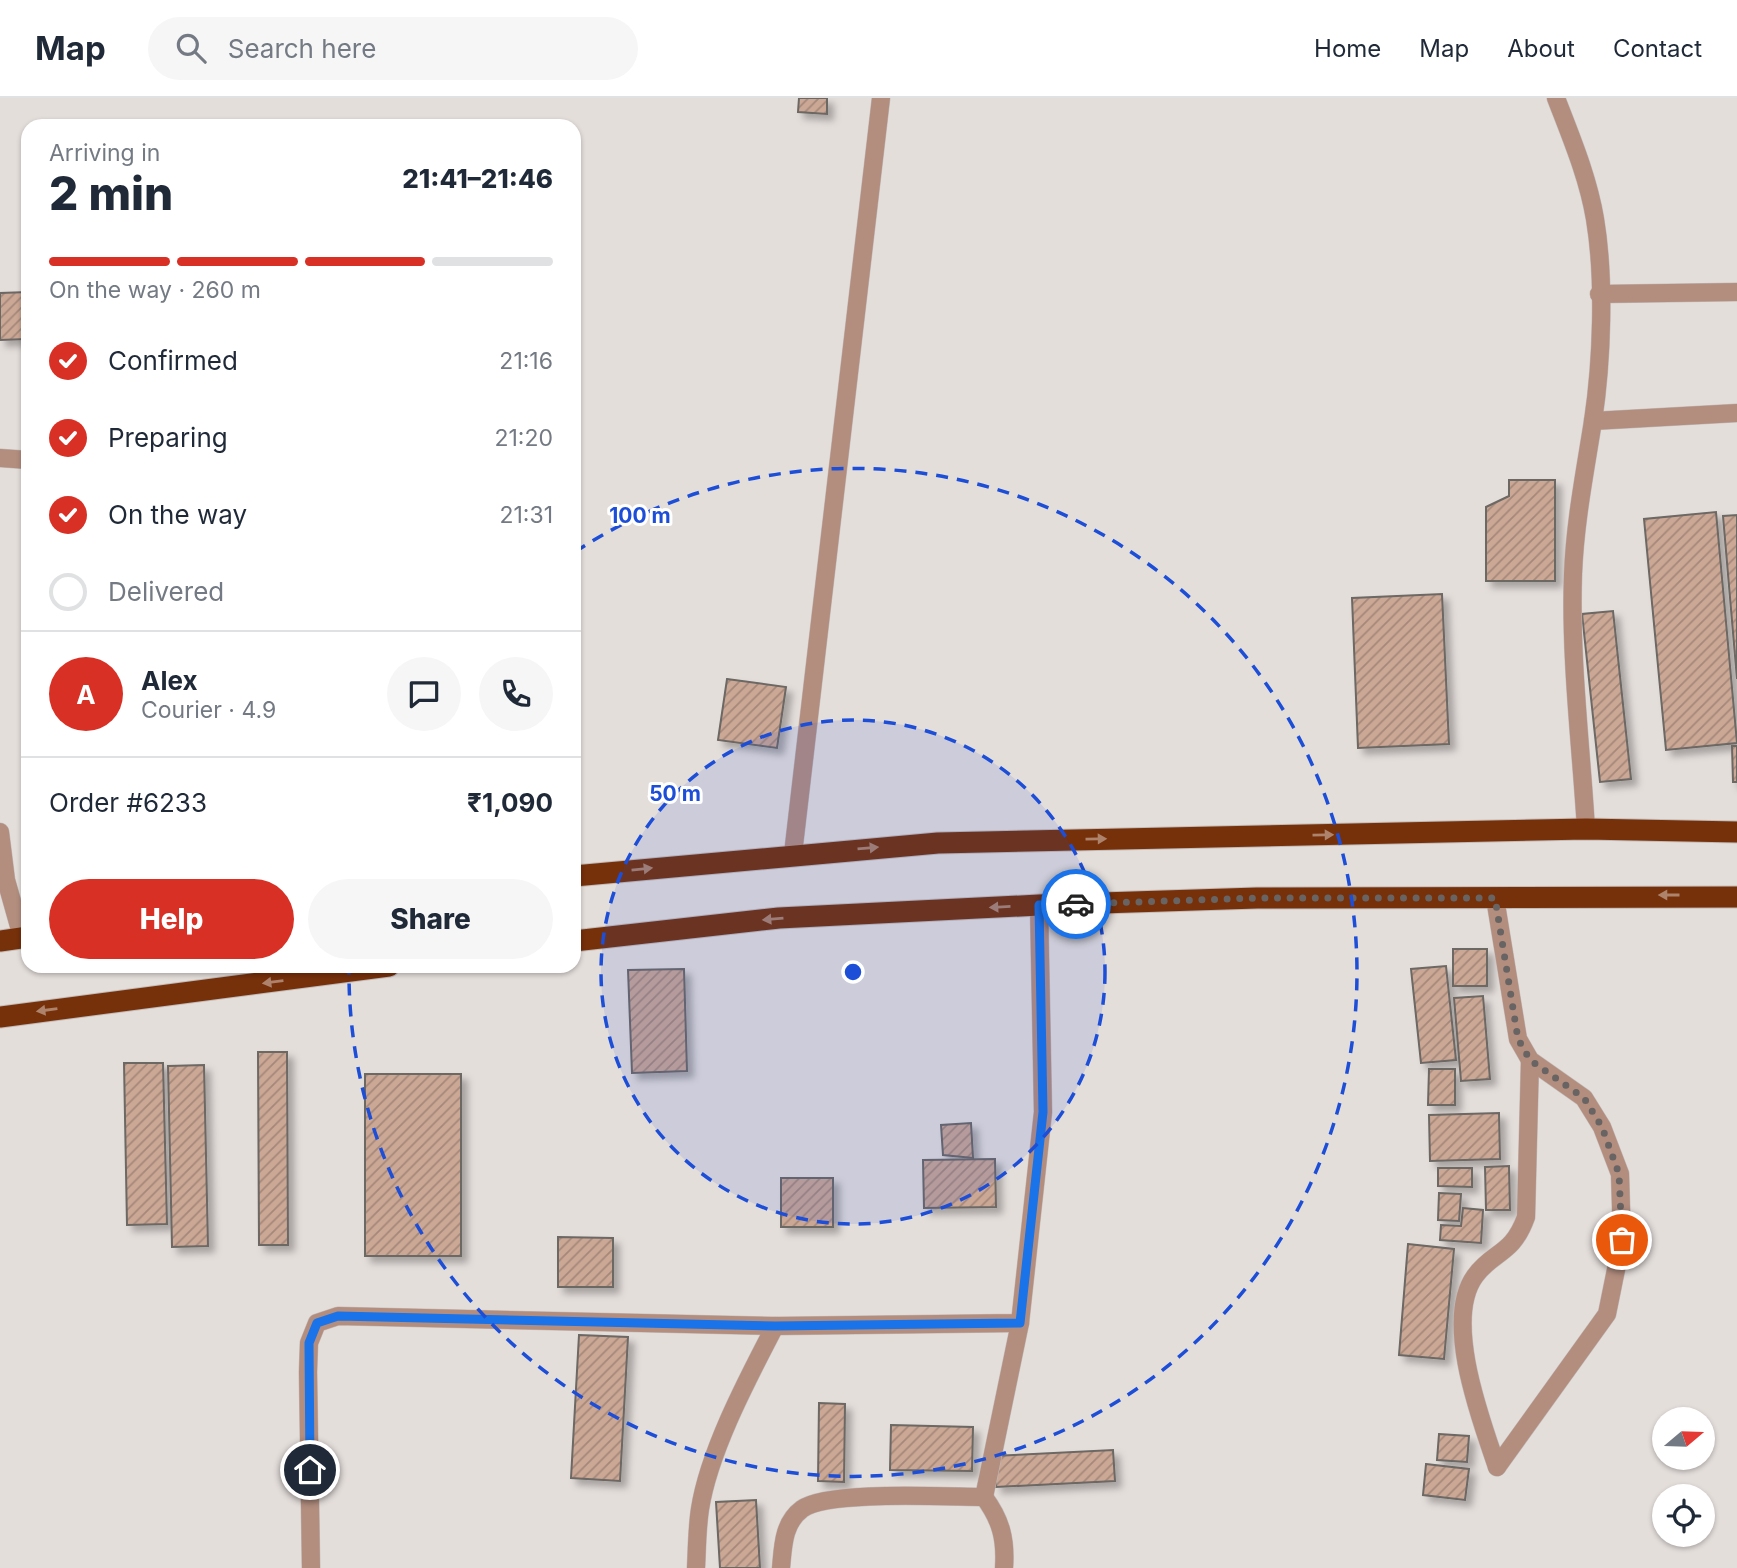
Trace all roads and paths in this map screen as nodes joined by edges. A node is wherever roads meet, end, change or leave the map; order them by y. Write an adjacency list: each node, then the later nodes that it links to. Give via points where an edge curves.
1 (881, 98): 12 (street)
2 (1556, 98): 4 (street, via 1579,157 1595,220)
3 (1737, 292): 4 (street)
4 (1599, 294): 6 (street)
5 (1737, 413): 6 (street)
6 (1593, 421): 9 (street, via 1579,492 1573,576)
7 (0, 458): 8 (street)
8 (21, 460)
9 (1586, 829): 11 (highway); 12 (highway, one-way to 9, via 938,843)
10 (0, 832): 17 (street, via 6,880)
11 (1737, 832)
12 (793, 854): 13 (highway, one-way to 12)
13 (581, 875)
14 (1737, 897): 15 (highway, one-way to 15)
15 (1495, 898): 16 (highway, via 1257,898); 23 (street, via 1518,1039)
16 (1039, 905): 19 (highway, one-way to 19, via 779,918); 24 (street, via 1043,1112)
17 (21, 925)
18 (21, 938): 20 (highway)
19 (581, 940)
20 (0, 941)
21 (336, 973): 22 (highway, one-way to 22)
22 (0, 1017)
23 (1530, 1060): 23 (street, via 1584,1098 1602,1127 1619,1174 1622,1240 1607,1314 1497,1467 1472,1392 1462,1302 1476,1275 1518,1238 1526,1217)
24 (1020, 1323): 25 (street); 26 (street)
25 (775, 1326): 27 (street, via 338,1316 317,1323 309,1343 308,1372); 28 (street, via 736,1402 715,1461 700,1508)
26 (984, 1497): 29 (street, via 830,1499 802,1509 786,1530); 30 (street, via 999,1517)
27 (311, 1568)
28 (696, 1568)
29 (781, 1568)
30 (1004, 1568)

